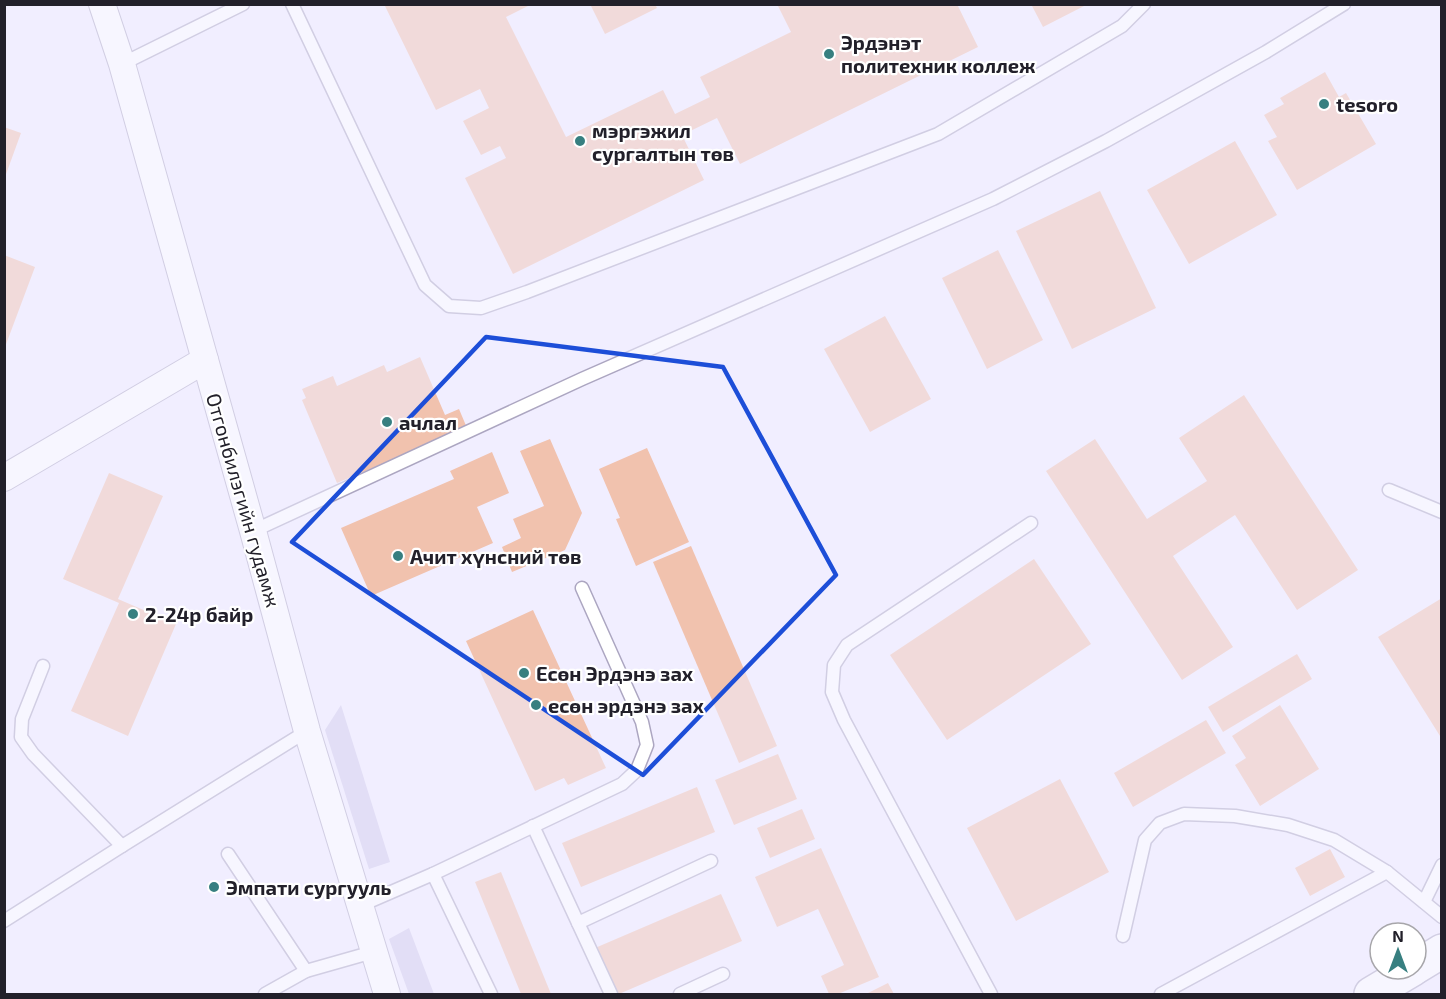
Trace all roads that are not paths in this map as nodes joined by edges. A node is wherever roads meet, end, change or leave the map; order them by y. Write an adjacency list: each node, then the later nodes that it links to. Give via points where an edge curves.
1 (102, 4): 6 (street, Отгонбилэгийн гудамж)
2 (243, 4): 6 (lane)
3 (292, 4): 4 (lane, via 425,285 450,306 482,308 938,134 1122,26)
4 (1144, 4)
5 (1344, 4): 12 (lane, via 1106,141 993,199 582,379)
6 (122, 64): 7 (street, Отгонбилэгийн гудамж)
7 (205, 360): 8 (street); 12 (street, Отгонбилэгийн гудамж)
8 (4, 478)
9 (1389, 490): 10 (lane)
10 (1442, 512)
11 (1031, 523): 40 (lane, via 847,645 834,665 832,692 844,720)
12 (253, 531): 15 (street, Отгонбилэгийн гудамж)
13 (582, 588): 16 (lane, via 642,722 647,745 637,770 622,784)
14 (43, 666): 17 (lane, via 22,719 21,737)
15 (307, 731): 17 (lane); 24 (street, Отгонбилэгийн гудамж)
16 (533, 826): 22 (lane); 27 (lane)
17 (122, 846): 26 (lane)
18 (228, 854): 32 (lane)
19 (711, 861): 27 (lane)
20 (1442, 865): 23 (lane)
21 (1387, 873): 23 (lane); 28 (lane, via 1334,840 1288,825 1235,816 1184,814 1160,824 1145,840); 41 (lane)
22 (433, 874): 24 (lane); 37 (lane)
23 (1424, 902): 25 (lane)
24 (359, 906): 30 (street, Отгонбилэгийн гудамж)
25 (1442, 916)
26 (4, 921)
27 (578, 923): 38 (lane)
28 (1123, 936)
29 (1442, 951): 31 (highway)
30 (373, 952): 32 (lane); 36 (street, Отгонбилэгийн гудамж)
31 (1428, 961)
32 (306, 971): 35 (lane)
33 (723, 974): 39 (lane)
34 (1396, 981): 42 (highway)
35 (265, 994)
36 (387, 994)
37 (491, 994)
38 (611, 994)
39 (680, 994)
40 (991, 994)
41 (1161, 994)
42 (1371, 994)

